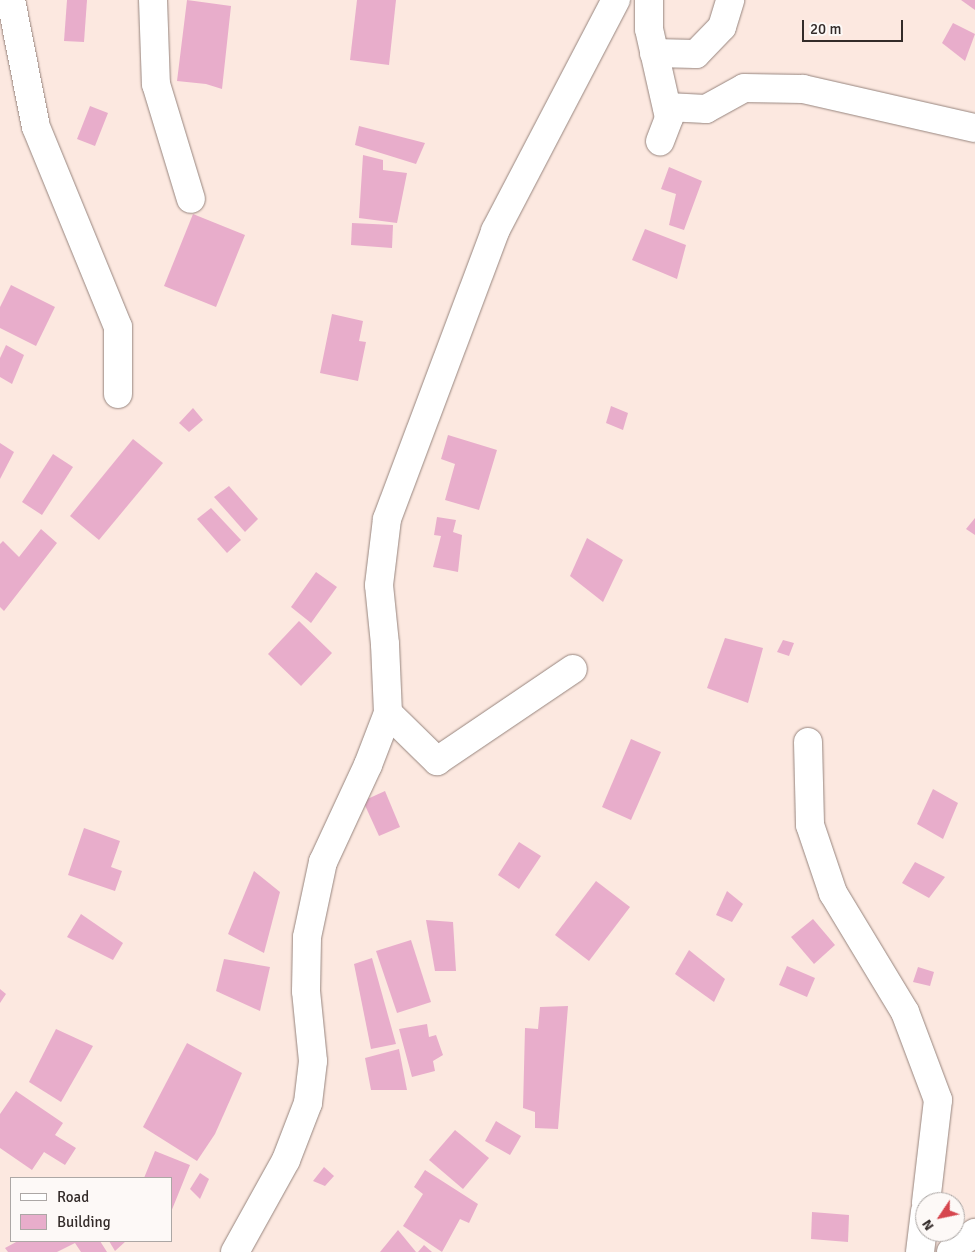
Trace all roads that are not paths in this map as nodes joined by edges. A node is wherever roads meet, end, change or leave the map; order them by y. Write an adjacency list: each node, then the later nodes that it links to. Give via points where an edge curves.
1 (11, 0): 11 (street, via 36,127 118,327)
2 (153, 0): 10 (street, via 156,84)
3 (616, 0): 13 (street, via 495,231 387,519 379,585)
4 (649, 0): 6 (street, via 649,29)
5 (730, 0): 6 (street, via 722,27 696,54)
6 (654, 53): 7 (street)
7 (667, 107): 8 (street, via 706,109 744,88 803,89); 9 (street, via 669,118)
8 (975, 128)
9 (660, 140)
10 (191, 199)
11 (118, 394)
12 (573, 669): 13 (street, via 437,761)
13 (388, 713): 17 (street, via 323,862 307,937 306,991 313,1061 308,1103 286,1160)
14 (808, 742): 15 (street, via 810,825 832,893 905,1012 938,1100)
15 (927, 1192)
16 (975, 1233): 18 (street)
17 (235, 1252)
18 (951, 1252)

